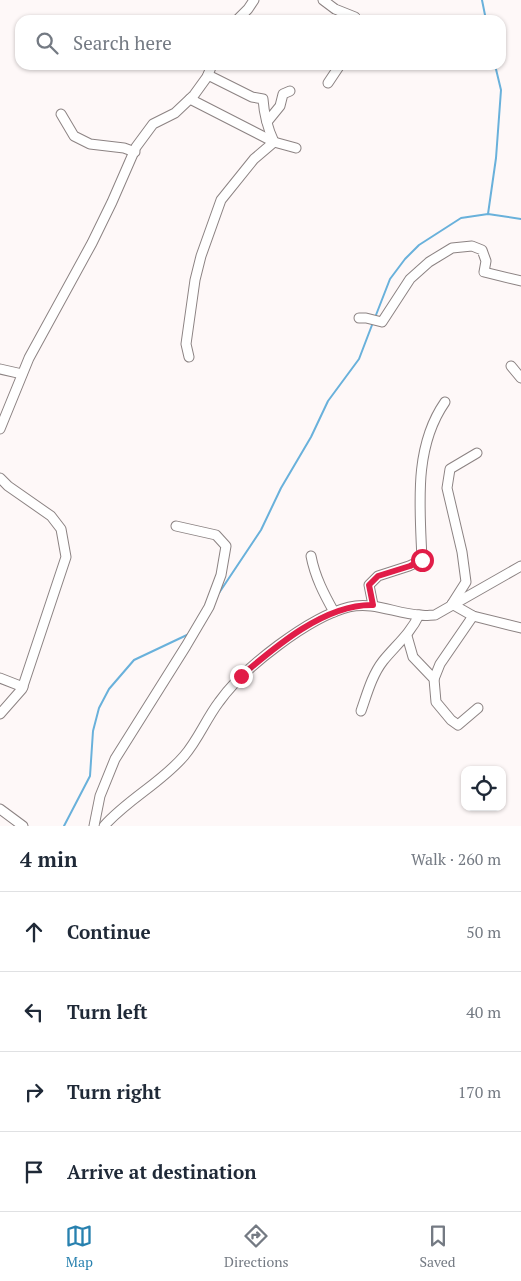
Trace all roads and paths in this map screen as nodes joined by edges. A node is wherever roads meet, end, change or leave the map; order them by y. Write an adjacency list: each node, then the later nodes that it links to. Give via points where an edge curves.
1 (254, 0): 3 (street)
2 (323, 0): 4 (street)
3 (242, 15)
4 (347, 15)
5 (210, 70): 7 (street)
6 (337, 70): 8 (street)
7 (208, 75): 10 (street); 12 (street, via 263,99)
8 (328, 84)
9 (290, 91): 12 (street, via 283,94 280,106)
10 (190, 99): 13 (street); 15 (street, via 175,113 153,124)
11 (61, 114): 15 (street, via 74,136 90,144)
12 (267, 122): 13 (street)
13 (274, 142): 14 (street); 18 (street, via 254,159 221,200 195,280 186,344)
14 (296, 148)
15 (134, 152): 21 (street, via 92,243)
16 (521, 281): 17 (street, via 484,272 486,261 482,250 472,246 452,248 410,279 382,322)
17 (359, 318)
18 (189, 357)
19 (511, 366): 22 (street)
20 (0, 369): 21 (street)
21 (22, 374): 24 (street)
22 (521, 378)
23 (446, 402): 31 (street, via 429,432 419,488 422,560 378,576 369,585)
24 (0, 429)
25 (477, 452): 30 (street, via 450,469 447,488 466,582)
26 (0, 478): 39 (street, via 51,516 61,529 65,547 66,557)
27 (176, 526): 45 (street, via 216,535 226,546 222,575 191,638 115,759 100,796)
28 (311, 556): 32 (street, via 322,590)
29 (521, 566): 30 (street)
30 (452, 604): 33 (street, via 435,615); 34 (street)
31 (373, 605): 32 (street); 33 (street)
32 (334, 612): 46 (street, via 273,649 241,676 219,701 185,755)
33 (420, 615): 36 (street)
34 (473, 616): 35 (street); 38 (street, via 440,664)
35 (521, 628)
36 (407, 636): 38 (street, via 413,657); 41 (street, via 382,662)
37 (0, 678): 39 (street)
38 (434, 679): 40 (street, via 436,702 458,725)
39 (23, 687): 42 (street)
40 (478, 708)
41 (361, 711)
42 (0, 714)
43 (0, 809): 44 (street)
44 (23, 826)
45 (94, 826)
46 (104, 826)

